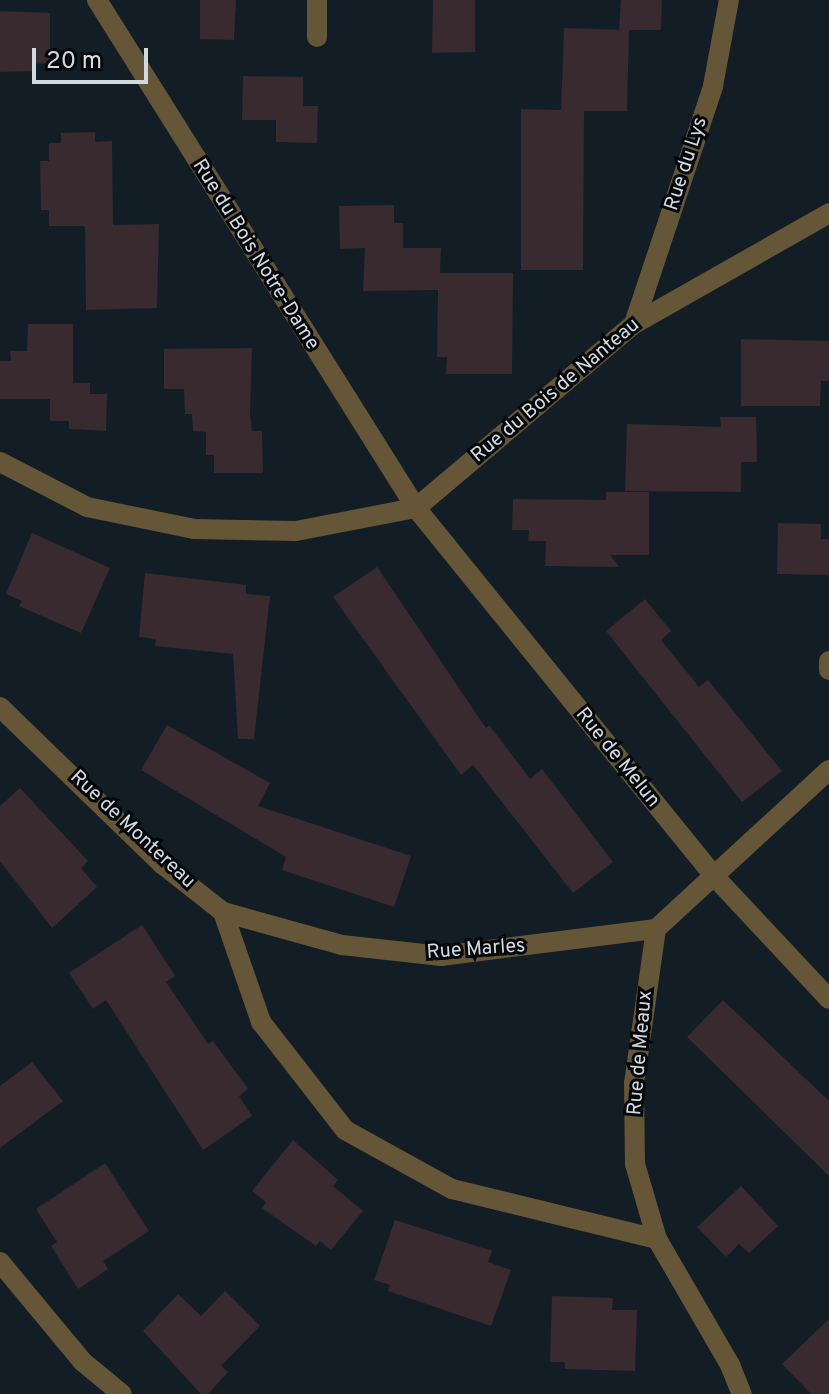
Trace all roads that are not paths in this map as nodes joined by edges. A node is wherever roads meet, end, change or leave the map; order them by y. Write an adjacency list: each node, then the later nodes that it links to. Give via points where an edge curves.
1 (97, 0): 8 (street, Rue du Bois Notre-Dame)
2 (317, 0): 4 (street)
3 (729, 0): 6 (street, Rue du Lys, via 713,86)
4 (317, 37)
5 (829, 213): 6 (street, Rue du Bois de Nanteau)
6 (634, 324): 8 (street, Rue du Bois de Nanteau)
7 (0, 462): 8 (street, via 87,507 194,529 296,531)
8 (416, 508): 13 (street, Rue de Melun)
9 (829, 661): 10 (street)
10 (829, 670)
11 (0, 707): 14 (street, Rue de Montereau, via 162,864)
12 (829, 770): 13 (street)
13 (713, 875): 15 (street); 16 (street, Rue de Melun)
14 (223, 912): 15 (street, Rue Marles, via 342,945 441,956); 17 (street, via 261,1022 345,1130 452,1189)
15 (656, 929): 17 (street, Rue de Meaux, via 634,1083 635,1164)
16 (829, 999)
17 (657, 1239): 20 (street, Rue de Meaux)
18 (0, 1262): 19 (street, via 83,1362)
19 (122, 1394)
20 (742, 1394)

